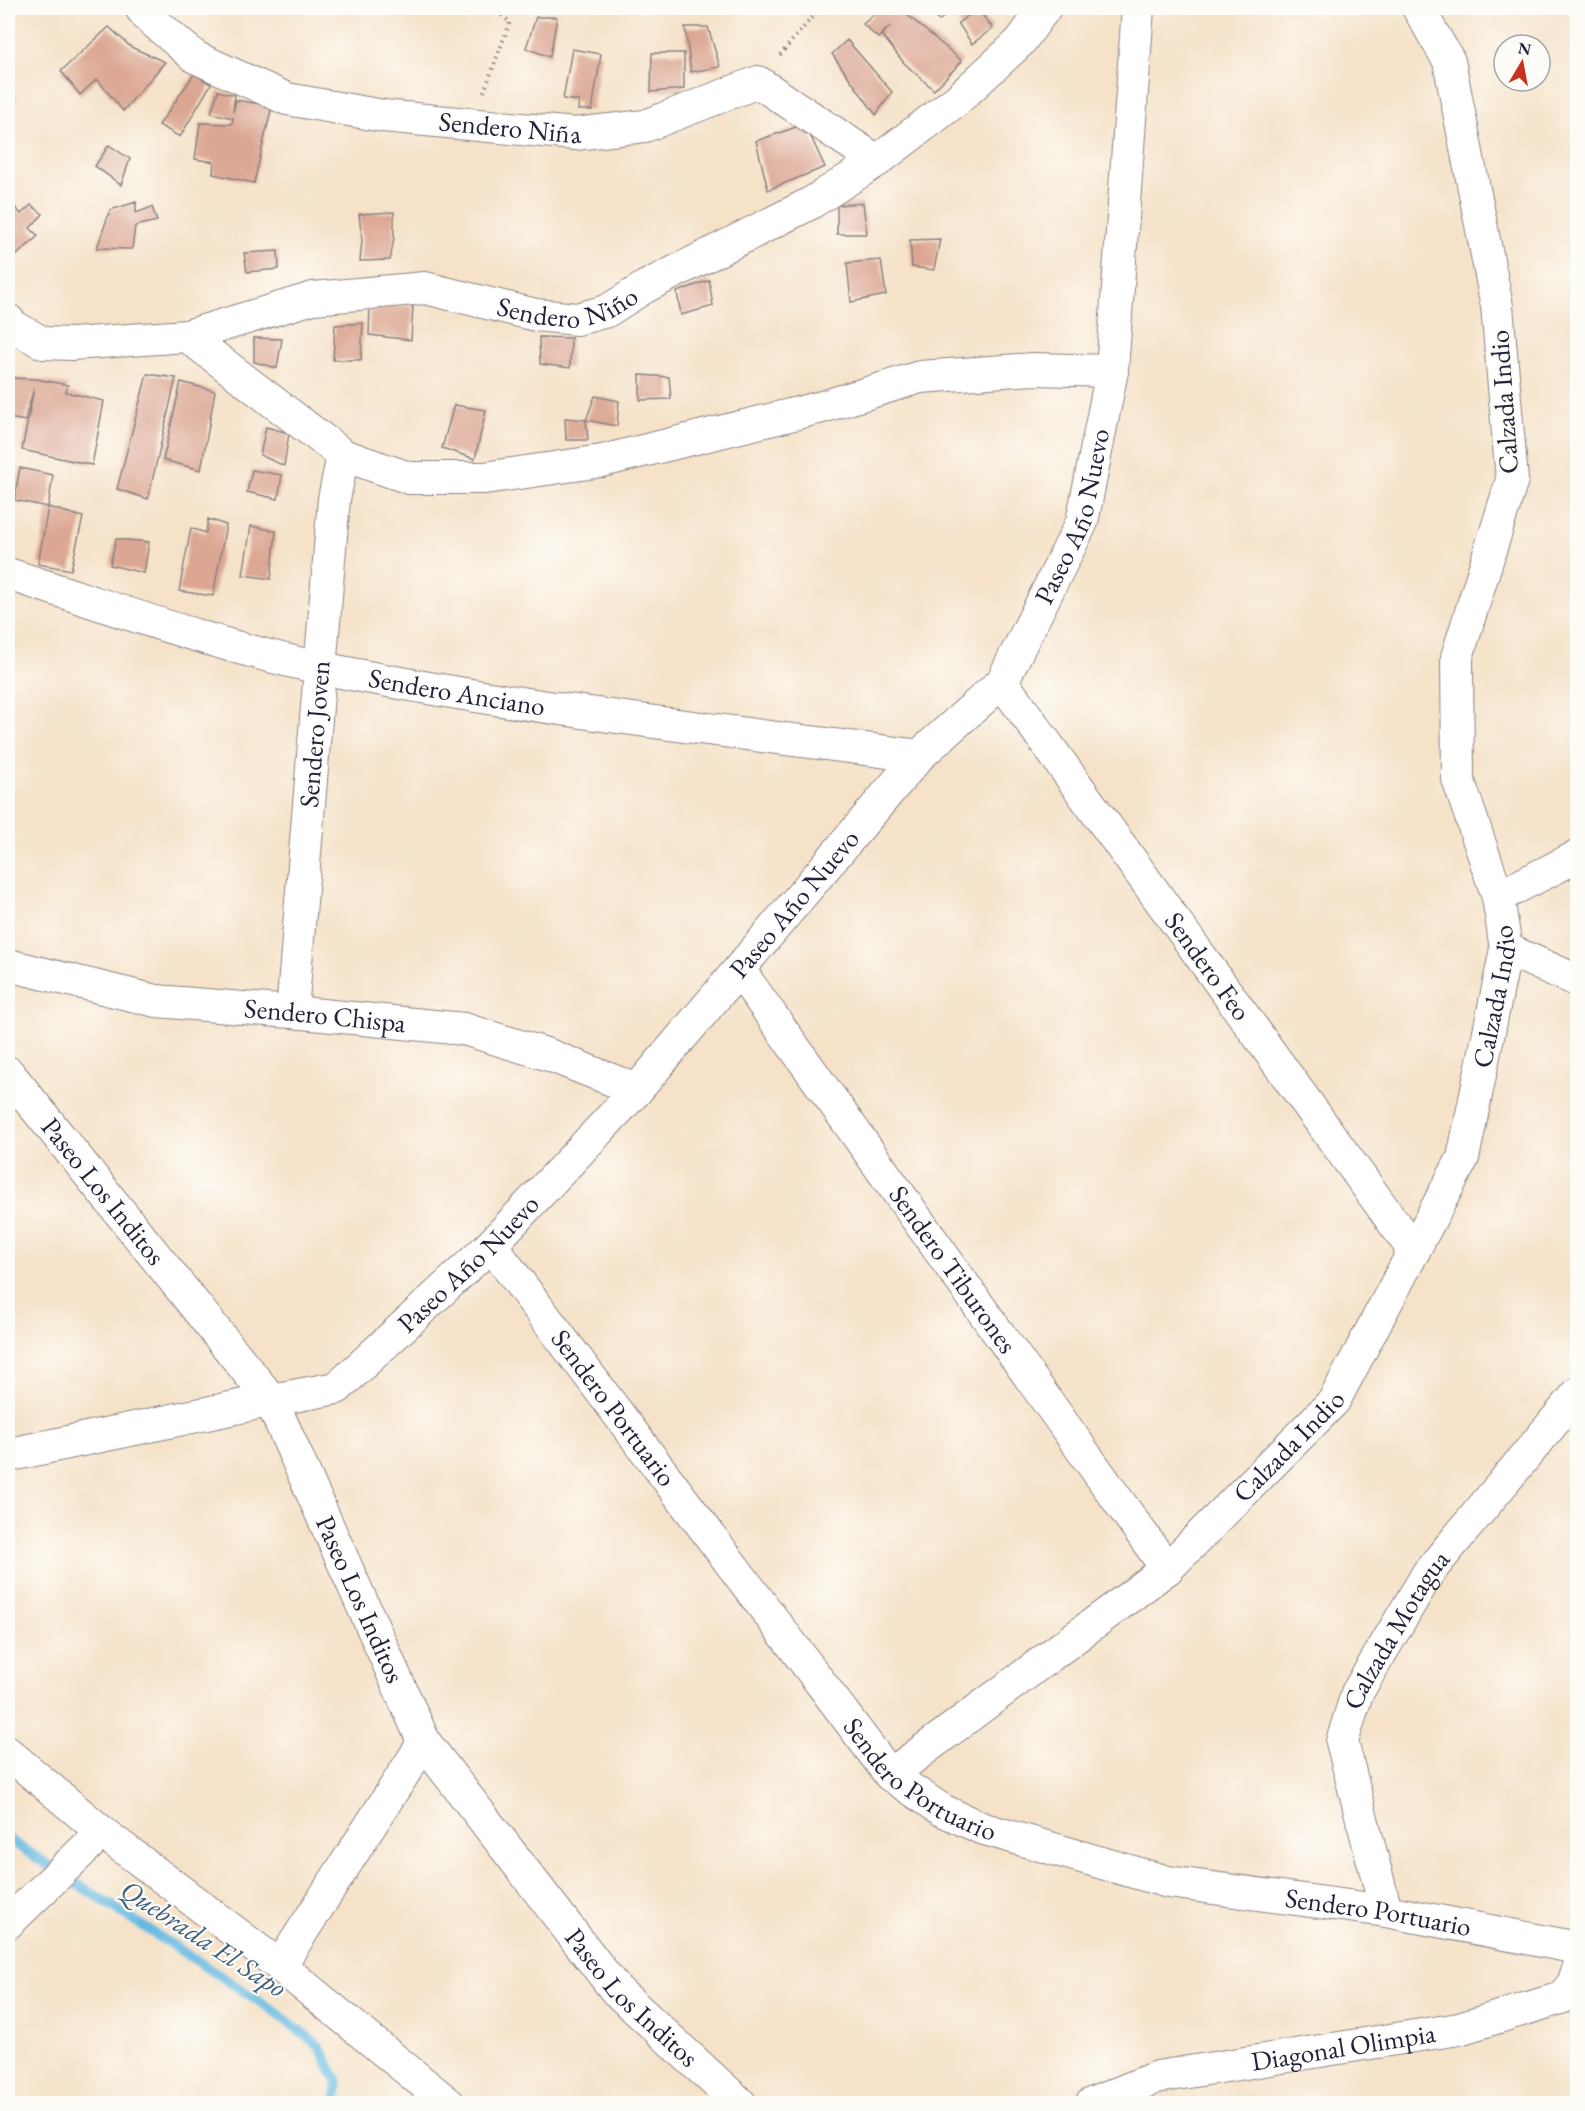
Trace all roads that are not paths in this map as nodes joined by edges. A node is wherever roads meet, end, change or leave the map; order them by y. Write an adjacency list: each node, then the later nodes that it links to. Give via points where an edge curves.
1 (141, 8): 5 (street, Sendero Niña, via 195,57 287,99 383,116 575,134 645,126 758,82)
2 (1045, 8): 5 (street, Sendero Niño, via 1020,42 957,100)
3 (1138, 8): 8 (street, Paseo Año Nuevo)
4 (1418, 8): 15 (street, Calzada Indio, via 1449,61 1497,306 1512,480 1457,657 1458,779)
5 (877, 161): 7 (street, Sendero Niño, via 811,203 597,314 577,319 536,315 425,288 313,298)
6 (8, 320): 7 (street, Sendero Niño, via 43,343)
7 (187, 336): 9 (street)
8 (1112, 371): 9 (street, via 1033,369 920,377 822,407 602,461 483,478 409,478); 12 (street, Paseo Año Nuevo, via 1082,522)
9 (343, 456): 11 (street, Sendero Joven, via 334,499)
10 (8, 574): 11 (street, Sendero Anciano, via 241,648)
11 (320, 668): 13 (street, Sendero Anciano, via 507,702); 20 (street, Sendero Joven)
12 (1002, 682): 13 (street, Paseo Año Nuevo); 24 (street, Sendero Feo)
13 (919, 756): 18 (street, Paseo Año Nuevo)
14 (1578, 856): 15 (street)
15 (1498, 897): 16 (street, Calzada Indio)
16 (1506, 949): 19 (street); 24 (street, Calzada Indio, via 1463,1158)
17 (8, 965): 20 (street, Sendero Chispa, via 156,1001)
18 (739, 970): 22 (street, Paseo Año Nuevo); 28 (street, Sendero Tiburones)
19 (1578, 981)
20 (292, 1012): 22 (street, Sendero Chispa, via 464,1029 549,1055)
21 (8, 1073): 26 (street, Paseo Los Inditos)
22 (637, 1090): 23 (street, Paseo Año Nuevo)
23 (491, 1245): 26 (street, Paseo Año Nuevo, via 337,1388); 31 (street, Sendero Portuario)
24 (1414, 1251): 28 (street, Calzada Indio, via 1334,1401)
25 (1578, 1393): 33 (street, Calzada Motagua, via 1428,1574 1357,1694 1342,1742)
26 (271, 1400): 27 (street, Paseo Año Nuevo); 29 (street, Paseo Los Inditos)
27 (8, 1455)
28 (1167, 1569): 31 (street, Calzada Indio)
29 (424, 1742): 36 (street); 39 (street, Paseo Los Inditos, via 616,1990)
30 (8, 1753): 32 (street)
31 (891, 1775): 33 (street, Sendero Portuario, via 942,1810 981,1828 1168,1882)
32 (102, 1832): 34 (street); 36 (street)
33 (1386, 1911): 35 (street, Sendero Portuario)
34 (8, 1923)
35 (1578, 1948)
36 (280, 1966): 38 (street)
37 (1578, 1969): 40 (street, Diagonal Olimpia, via 1561,1998 1459,2029 1157,2077)
38 (449, 2103)
39 (740, 2103)
40 (1091, 2103)

